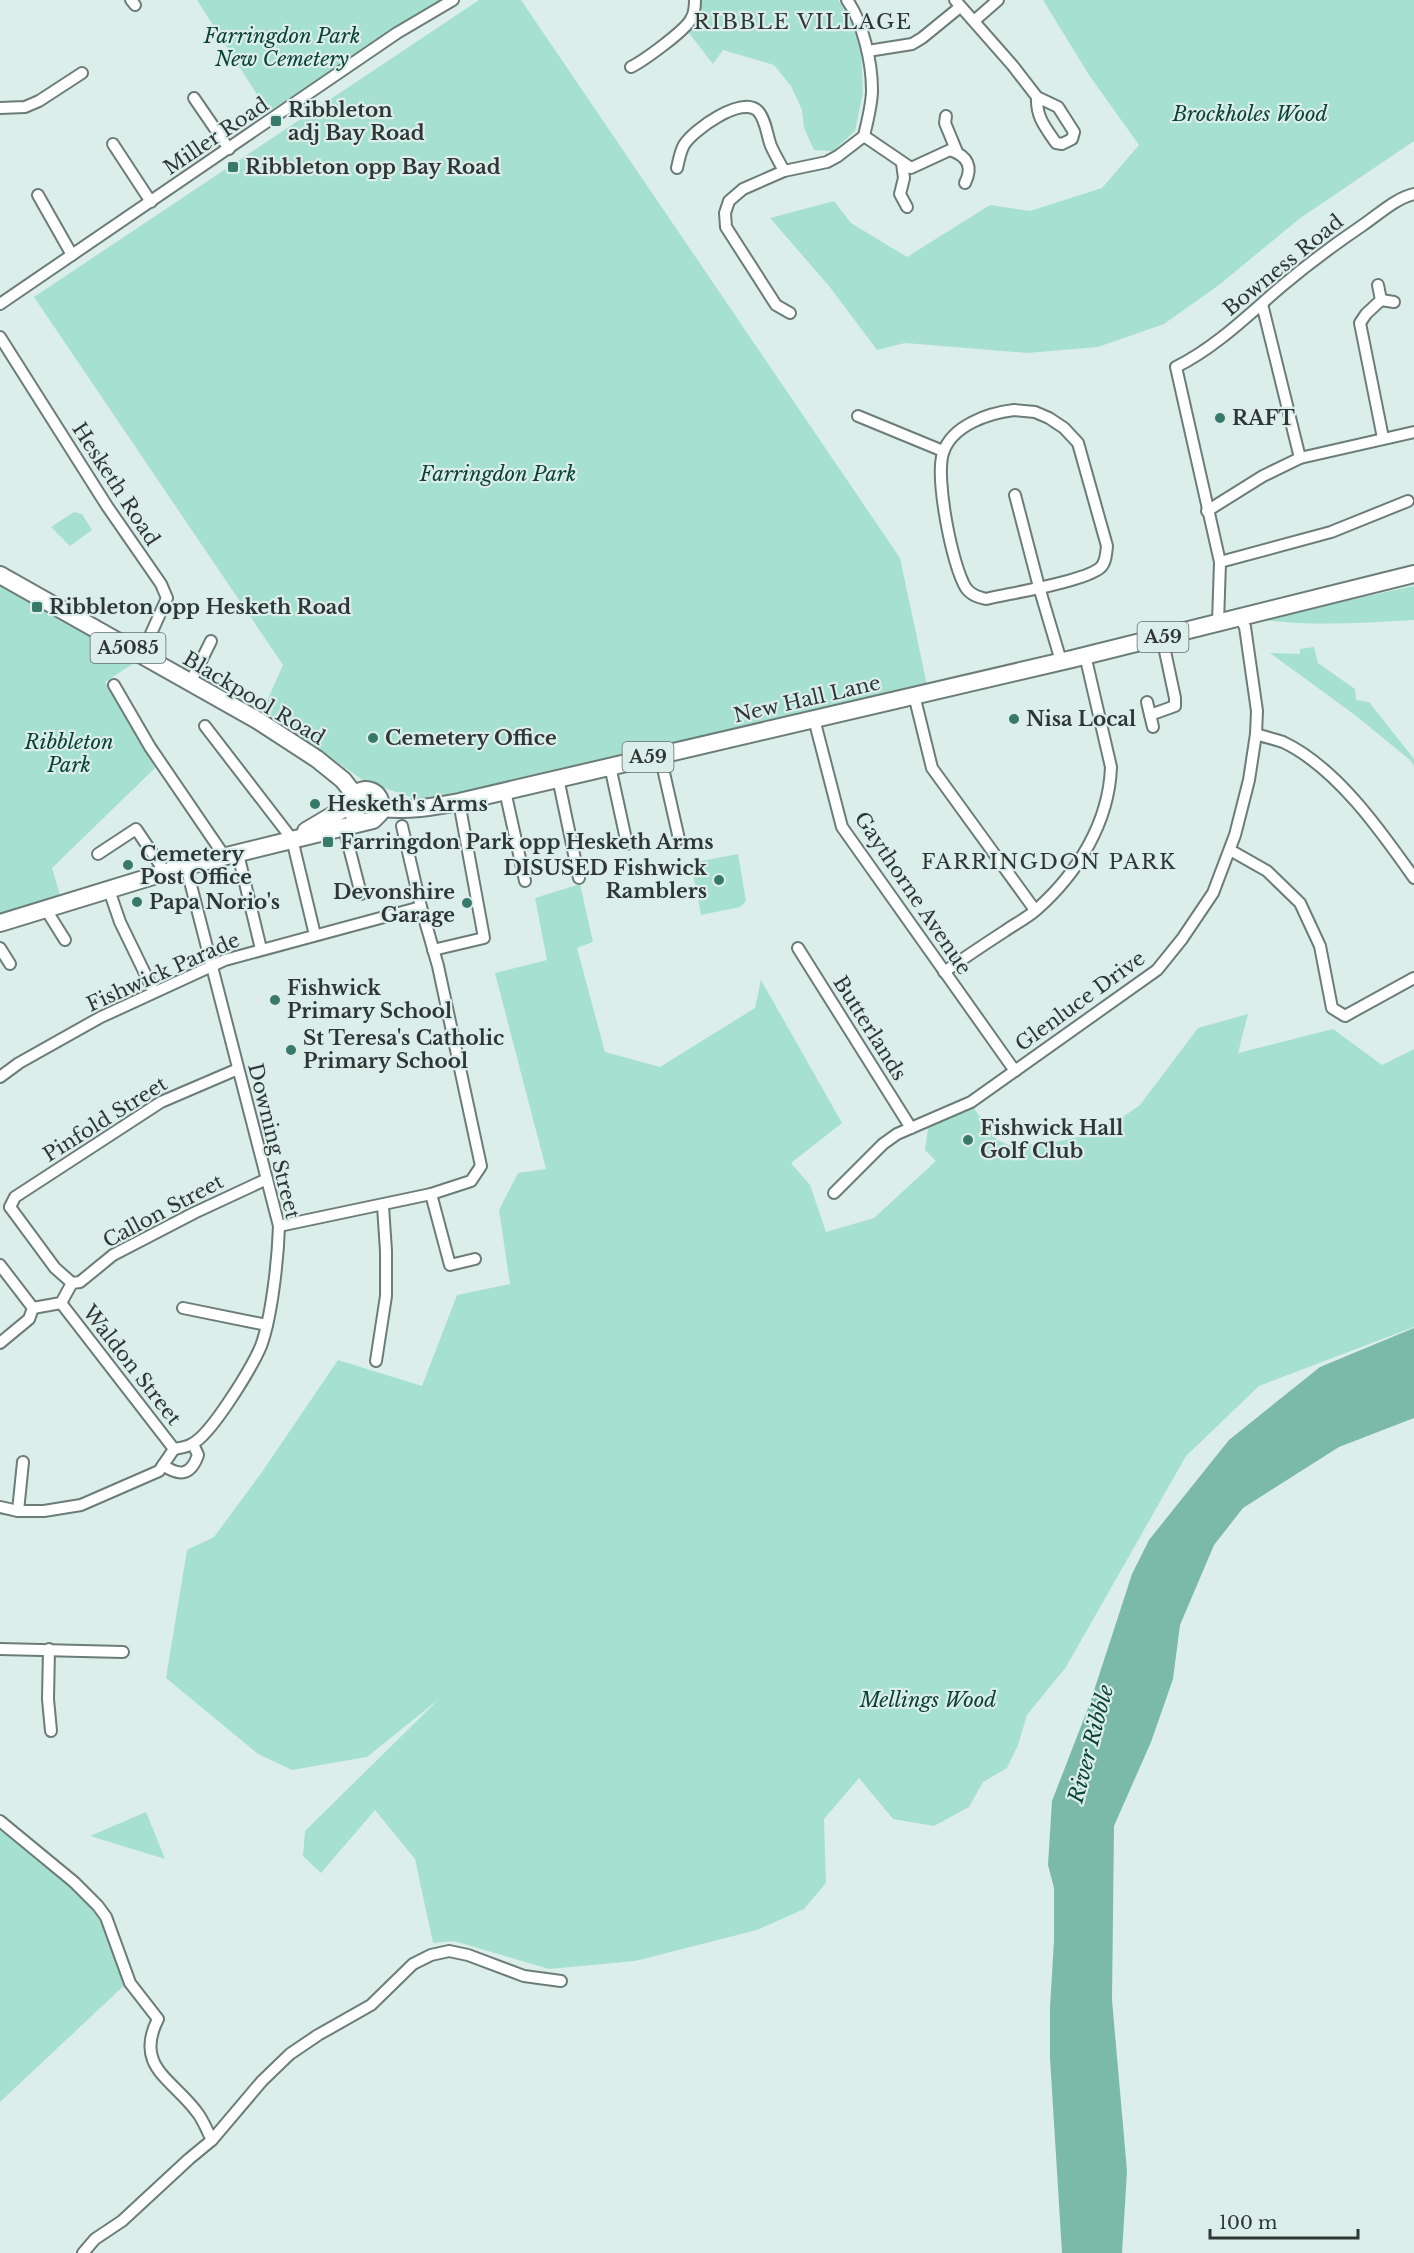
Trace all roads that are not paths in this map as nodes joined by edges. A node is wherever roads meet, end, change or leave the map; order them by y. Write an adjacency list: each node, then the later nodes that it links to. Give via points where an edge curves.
1 (453, 0): 16 (street, Miller Road, via 397,33)
2 (695, 0): 8 (street, via 692,19 682,30)
3 (847, 0): 7 (street)
4 (998, 0): 6 (street)
5 (958, 4): 6 (street); 7 (street, via 912,44)
6 (974, 21): 10 (street)
7 (868, 51): 14 (street, via 873,91)
8 (631, 67)
9 (82, 74): 12 (street, via 32,104)
10 (1037, 97)
11 (194, 98): 16 (street)
12 (0, 108)
13 (946, 116): 17 (street, via 945,123)
14 (864, 136): 18 (street); 20 (street, via 827,162)
15 (113, 144): 24 (street)
16 (229, 149): 24 (street, Miller Road)
17 (957, 152): 18 (street, via 950,150 910,168); 21 (street, via 969,166)
18 (902, 163): 25 (street, via 900,194)
19 (677, 168): 20 (street, via 682,148 700,128 746,106 758,110)
20 (784, 171): 32 (street, via 743,189 729,201 725,213 726,227 776,305)
21 (964, 183)
22 (1414, 194): 31 (street, Bowness Road, via 1323,253)
23 (38, 195): 26 (street)
24 (150, 202): 26 (street, Miller Road)
25 (907, 207)
26 (72, 255): 30 (street, Miller Road)
27 (1378, 285): 28 (street)
28 (1381, 300): 29 (street); 36 (street, via 1360,323)
29 (1394, 302)
30 (0, 304)
31 (1262, 304): 38 (street); 41 (street, Bowness Road, via 1243,322 1176,367)
32 (790, 313)
33 (0, 337): 51 (street, Hesketh Road, via 161,584 167,598)
34 (858, 416): 37 (street)
35 (1414, 432): 36 (street)
36 (1383, 438): 38 (street)
37 (943, 451): 45 (street, via 942,503 967,590 986,598); 45 (street, via 977,419 1014,410 1049,418 1078,443 1107,546 1105,560 1101,567 1084,576)
38 (1299, 458): 41 (street, via 1256,479)
39 (1015, 495): 45 (street)
40 (1408, 501): 42 (street, via 1331,532)
41 (1208, 512): 42 (street)
42 (1220, 562): 47 (street)
43 (1414, 574): 46 (highway, A59)
44 (0, 575): 51 (highway, Blackpool Road / A5085)
45 (1039, 587): 52 (street)
46 (1240, 618): 47 (highway, New Hall Lane / A59); 59 (street, Glenluce Drive, via 1251,662)
47 (1218, 623): 48 (highway, New Hall Lane / A59)
48 (1162, 637): 50 (highway, New Hall Lane / A59); 56 (street, via 1175,706 1152,721)
49 (211, 641): 53 (street)
50 (1085, 655): 52 (highway, New Hall Lane / A59); 83 (street, via 1111,767 1104,811 1091,843 1069,875)
51 (141, 656): 53 (highway, Blackpool Road / A5085)
52 (1061, 661): 55 (highway, New Hall Lane / A59)
53 (190, 683): 66 (highway, Blackpool Road / A5085, via 317,759 343,780)
54 (114, 685): 73 (street, via 150,747)
55 (914, 695): 57 (highway, New Hall Lane / A59); 83 (street, via 932,768)
56 (1147, 702)
57 (814, 719): 60 (highway, New Hall Lane / A59); 93 (street, Gaythorne Avenue, via 842,828)
58 (205, 726): 68 (street)
59 (1256, 734): 71 (street, Glenluce Drive, via 1249,780); 76 (street, via 1283,743 1339,785 1379,827)
60 (660, 755): 61 (highway, New Hall Lane / A59); 69 (street)
61 (610, 766): 62 (highway, New Hall Lane / A59); 70 (street)
62 (558, 778): 63 (highway, New Hall Lane / A59); 77 (street)
63 (505, 791): 64 (highway, New Hall Lane / A59); 78 (street)
64 (459, 801): 65 (highway, New Hall Lane / A59, via 425,808); 90 (street, via 484,938)
65 (381, 808): 66 (highway, via 376,818); 66 (highway, via 380,799 364,790)
66 (353, 813): 68 (highway); 68 (highway); 80 (street)
67 (402, 826): 81 (street)
68 (292, 839): 73 (highway); 85 (street)
69 (679, 839)
70 (627, 844)
71 (1230, 850): 94 (street, via 1267,871 1300,903 1320,946 1332,1008 1345,1016); 97 (street, Glenluce Drive, via 1213,893 1156,970)
72 (98, 854): 75 (street, via 136,829)
73 (232, 855): 74 (highway); 89 (street)
74 (186, 866): 75 (highway); 92 (street, Downing Street)
75 (165, 872): 79 (highway)
76 (1414, 878)
77 (579, 879)
78 (525, 881)
79 (109, 890): 82 (highway); 95 (street)
80 (361, 894)
81 (421, 907): 85 (street, Fishwick Parade); 90 (street)
82 (45, 908): 84 (highway); 86 (street)
83 (1035, 910): 93 (street)
84 (0, 923)
85 (315, 935): 89 (street, Fishwick Parade)
86 (65, 940)
87 (0, 948): 91 (street)
88 (798, 948): 99 (street, Butterlands)
89 (261, 949): 92 (street, Fishwick Parade)
90 (433, 950): 102 (street, via 481,1166 471,1180)
91 (10, 964)
92 (213, 965): 95 (street, Fishwick Parade); 96 (street, Downing Street)
93 (944, 972): 97 (street, Gaythorne Avenue)
94 (1414, 978)
95 (154, 992): 98 (street, Fishwick Parade, via 100,1017)
96 (238, 1069): 100 (street, Downing Street); 104 (street, Pinfold Street, via 161,1102 15,1197)
97 (1015, 1071): 99 (street, Glenluce Drive, via 971,1102)
98 (0, 1077)
99 (911, 1128): 101 (street, Glenluce Drive, via 883,1144)
100 (267, 1179): 105 (street, Downing Street); 108 (street, Callon Street, via 113,1255 80,1282)
101 (834, 1193)
102 (431, 1194): 103 (street); 106 (street, via 450,1265)
103 (383, 1206): 105 (street); 114 (street, via 386,1296)
104 (5, 1209): 108 (street, Waldon Street)
105 (279, 1226): 112 (street, Downing Street)
106 (475, 1259)
107 (0, 1265): 110 (street)
108 (72, 1283): 109 (street)
109 (61, 1303): 110 (street); 116 (street, Waldon Street)
110 (33, 1308): 113 (street, via 29,1319)
111 (183, 1308): 112 (street)
112 (267, 1325): 115 (street, Downing Street, via 260,1346 229,1401)
113 (0, 1342)
114 (376, 1361)
115 (193, 1444): 116 (street); 118 (street, via 198,1455 191,1469 172,1472)
116 (174, 1449): 118 (street)
117 (23, 1462): 120 (street)
118 (163, 1465): 120 (street, via 159,1471 81,1505)
119 (0, 1507): 120 (street)
120 (18, 1511)
121 (0, 1649): 122 (street)
122 (49, 1649): 123 (street); 124 (street)
123 (123, 1652)
124 (51, 1731)
125 (0, 1821): 127 (street, via 74,1882 106,1917 130,1983 158,2019 151,2033 152,2060 196,2111)
126 (561, 1981): 127 (street, via 524,1976 449,1951 430,1954 371,2005 290,2054)
127 (212, 2140): 128 (street)
128 (83, 2253)

